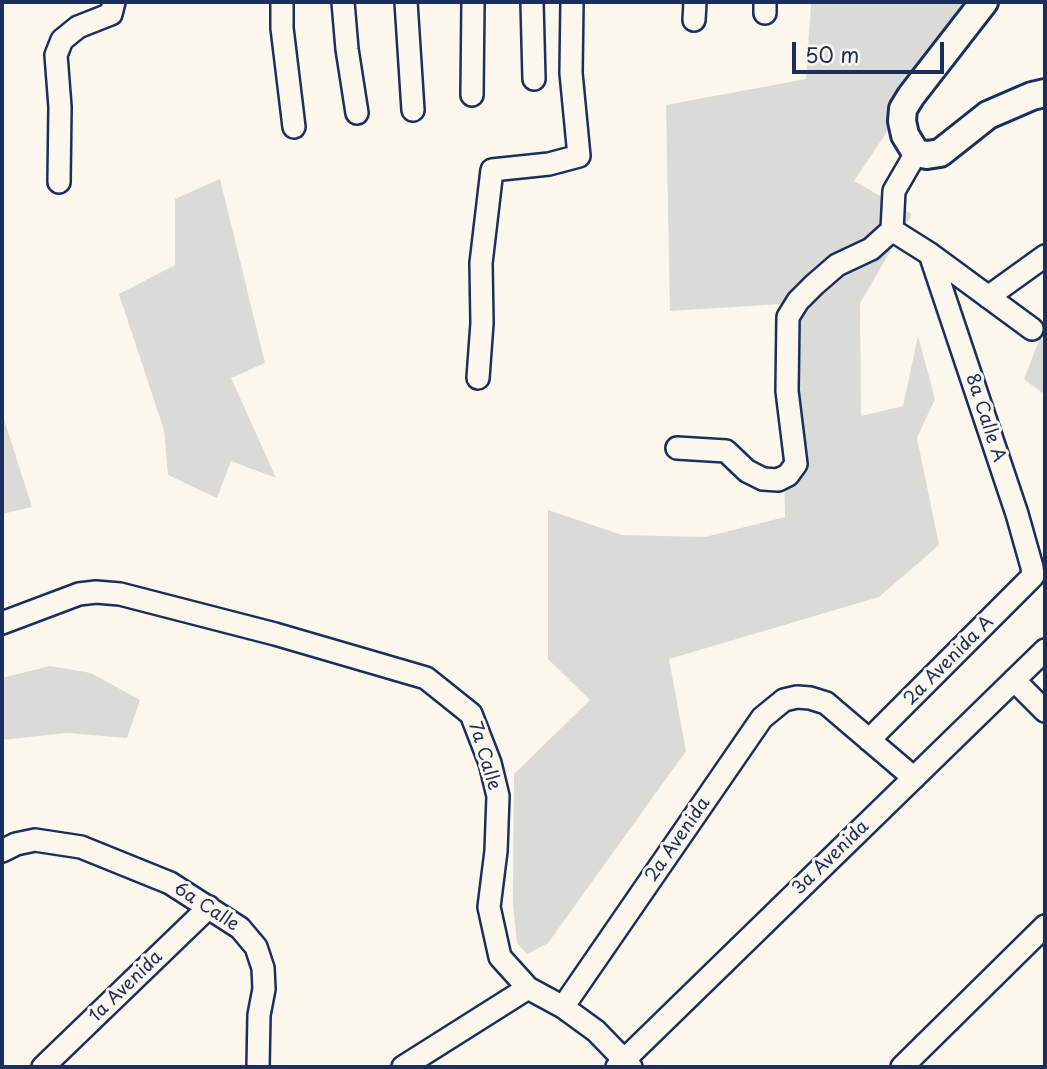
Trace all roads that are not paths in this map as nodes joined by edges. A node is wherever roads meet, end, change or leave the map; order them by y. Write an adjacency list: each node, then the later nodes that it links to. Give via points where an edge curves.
1 (114, 2): 16 (street, via 111,14 78,27 62,40 56,55)
2 (282, 2): 14 (street)
3 (343, 2): 13 (street)
4 (406, 2): 12 (street)
5 (473, 2): 11 (street)
6 (532, 2): 9 (street)
7 (572, 2): 22 (street, via 571,73 579,156 492,170 481,263)
8 (984, 2): 15 (main road, via 903,109 905,135)
9 (534, 79)
10 (1045, 93): 15 (main road, via 988,115 940,153)
11 (472, 94)
12 (413, 110)
13 (357, 113)
14 (294, 127)
15 (916, 153): 17 (street, via 894,191)
16 (59, 182)
17 (892, 230): 18 (street); 23 (street, via 871,248 837,265 798,301 788,317 787,391 796,464 788,474 778,480 763,479 726,452)
18 (930, 254): 20 (street); 24 (street, 8a Calle A, via 1017,514 1032,567)
19 (1045, 256): 20 (street)
20 (988, 297): 21 (street)
21 (1032, 328)
22 (478, 378)
23 (677, 449)
24 (1028, 583): 29 (street, 2a Avenida A)
25 (2, 623): 34 (street, 7a Calle, via 79,594 120,594 426,678 471,714 490,763 498,796 489,907 500,957)
26 (1045, 650): 27 (street, 3a Avenida)
27 (1014, 680): 28 (street); 30 (street, 3a Avenida)
28 (1045, 712)
29 (869, 740): 30 (street); 35 (street, 2a Avenida, via 826,704 810,698 784,700 762,718)
30 (914, 778): 36 (street, 3a Avenida)
31 (2, 851): 32 (street, 6a Calle, via 35,840 81,847 170,883)
32 (209, 907): 37 (street, 1a Avenida); 38 (street, 6a Calle, via 240,928 260,958 264,979)
33 (1045, 926): 40 (street)
34 (528, 988): 35 (street, 7a Calle); 39 (street)
35 (563, 1007): 36 (street, 7a Calle, via 596,1031)
36 (624, 1065)
37 (43, 1067)
38 (258, 1067)
39 (403, 1067)
40 (902, 1067)

